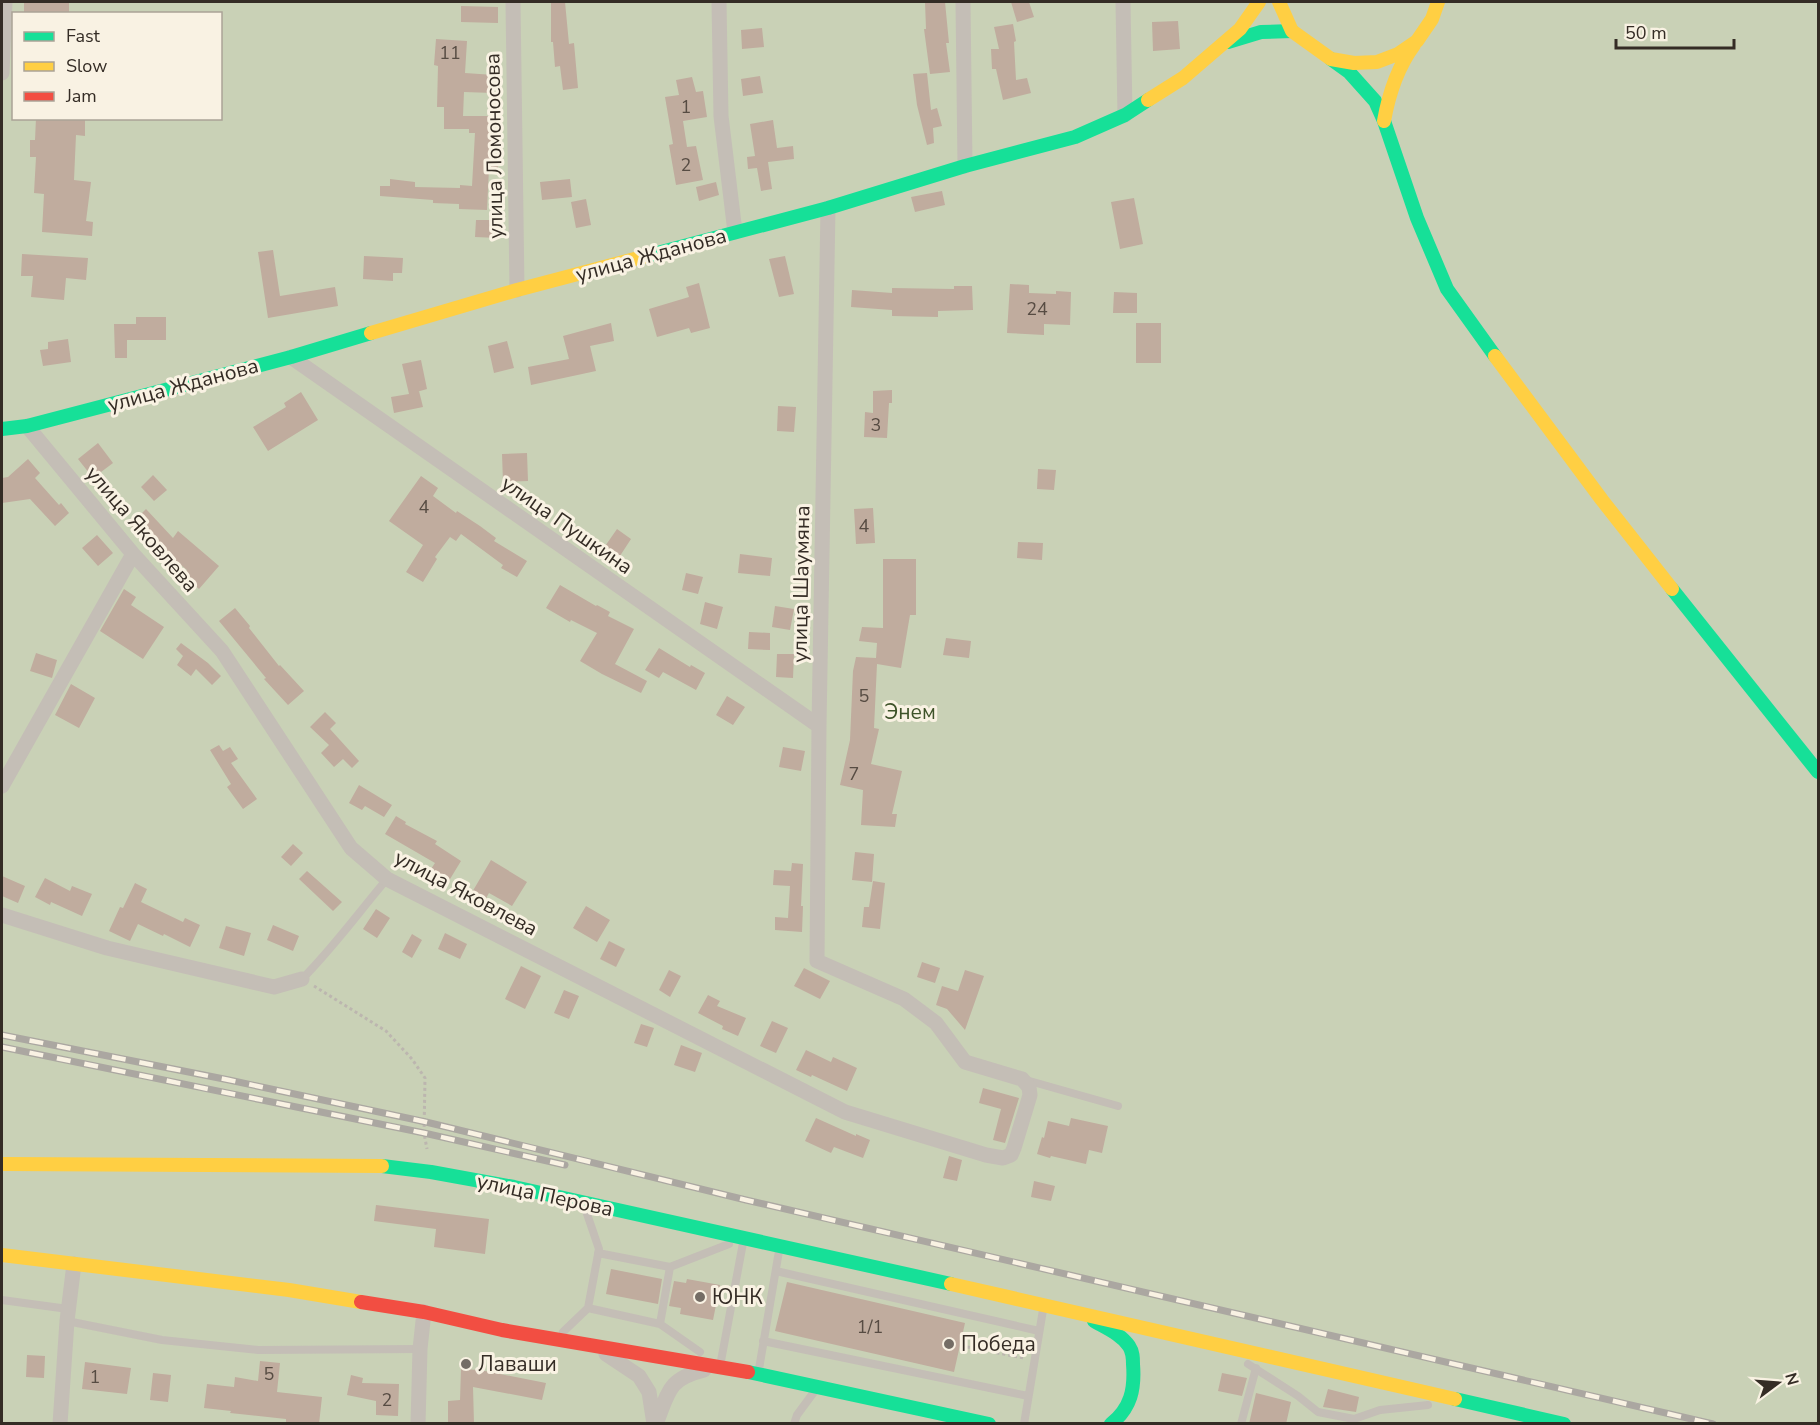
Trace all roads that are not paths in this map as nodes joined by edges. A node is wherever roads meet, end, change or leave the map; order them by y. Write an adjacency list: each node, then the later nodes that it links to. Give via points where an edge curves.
1 (5, 2): 13 (street)
2 (513, 2): 19 (street, улица Ломоносова)
3 (718, 2): 18 (street, via 722,116)
4 (963, 2): 16 (street)
5 (1123, 2): 14 (street)
6 (1259, 2): 11 (main road, улица Жданова)
7 (1279, 2): 9 (main road)
8 (1438, 2): 10 (main road)
9 (1292, 31): 11 (main road, via 1261,32); 12 (main road)
10 (1417, 41): 12 (main road, via 1377,62); 15 (main road, via 1394,78)
11 (1227, 42): 14 (main road, улица Жданова, via 1184,78)
12 (1331, 59): 15 (main road, via 1349,72 1375,101)
13 (2, 73)
14 (1125, 115): 16 (main road, улица Жданова, via 1075,137)
15 (1384, 121): 25 (main road, via 1417,218 1447,289 1602,500)
16 (965, 166): 17 (main road, улица Жданова)
17 (828, 208): 18 (main road, улица Жданова); 24 (street, улица Шаумяна)
18 (735, 232): 19 (main road, улица Жданова)
19 (517, 290): 20 (main road, улица Жданова)
20 (291, 357): 21 (main road, улица Жданова); 24 (street, улица Пушкина)
21 (27, 426): 22 (main road, улица Жданова); 23 (street, улица Яковлева)
22 (2, 429)
23 (133, 554): 26 (street); 27 (street, улица Яковлева, via 222,651 351,848)
24 (819, 726): 30 (street, улица Шаумяна, via 817,961 904,999 936,1023 965,1062)
25 (1818, 772)
26 (2, 786)
27 (387, 879): 29 (lane); 30 (street, улица Яковлева, via 845,1112 1003,1158 1011,1155 1030,1095)
28 (2, 915): 29 (street, via 107,948 274,987)
29 (302, 979)
30 (1022, 1079): 31 (lane)
31 (1118, 1106)
32 (2, 1155): 34 (lane)
33 (2, 1164): 34 (main road, улица Перова)
34 (70, 1164): 35 (main road, улица Перова, via 373,1165 514,1187)
35 (583, 1204): 36 (main road, улица Перова); 38 (lane)
36 (744, 1238): 37 (main road, улица Перова); 41 (lane); 56 (lane)
37 (780, 1246): 42 (lane); 44 (main road, улица Перова)
38 (598, 1253): 41 (lane); 45 (lane)
39 (2, 1255): 40 (main road)
40 (74, 1264): 46 (main road, via 289,1290); 48 (street)
41 (670, 1267): 49 (lane)
42 (776, 1271): 50 (lane); 53 (lane)
43 (2, 1300): 48 (lane)
44 (1044, 1304): 47 (main road, улица Перова); 50 (lane)
45 (588, 1308): 49 (lane); 52 (lane)
46 (424, 1312): 52 (main road); 55 (street)
47 (1078, 1312): 51 (main road, улица Перова); 68 (main road, via 1116,1333 1131,1349 1136,1377 1130,1401)
48 (68, 1315): 55 (lane, via 162,1340 258,1350); 62 (street)
49 (660, 1324): 56 (lane)
50 (1039, 1331): 60 (lane)
51 (1190, 1337): 57 (lane); 61 (main road, улица Перова)
52 (555, 1340): 54 (main road)
53 (764, 1341): 58 (lane); 60 (lane)
54 (593, 1346): 56 (main road); 64 (street, via 639,1376 649,1392)
55 (420, 1349): 63 (street)
56 (720, 1366): 58 (main road); 64 (street, via 687,1375 671,1386)
57 (1256, 1368): 61 (lane, via 1318,1412 1354,1419 1380,1410); 69 (lane)
58 (758, 1374): 59 (main road)
59 (817, 1387): 65 (lane); 66 (main road)
60 (1028, 1396): 67 (lane)
61 (1462, 1401): 70 (main road, улица Перова)
62 (60, 1424)
63 (418, 1424)
64 (655, 1424)
65 (794, 1424)
66 (989, 1424)
67 (1024, 1424)
68 (1111, 1424)
69 (1241, 1424)
70 (1564, 1424)

